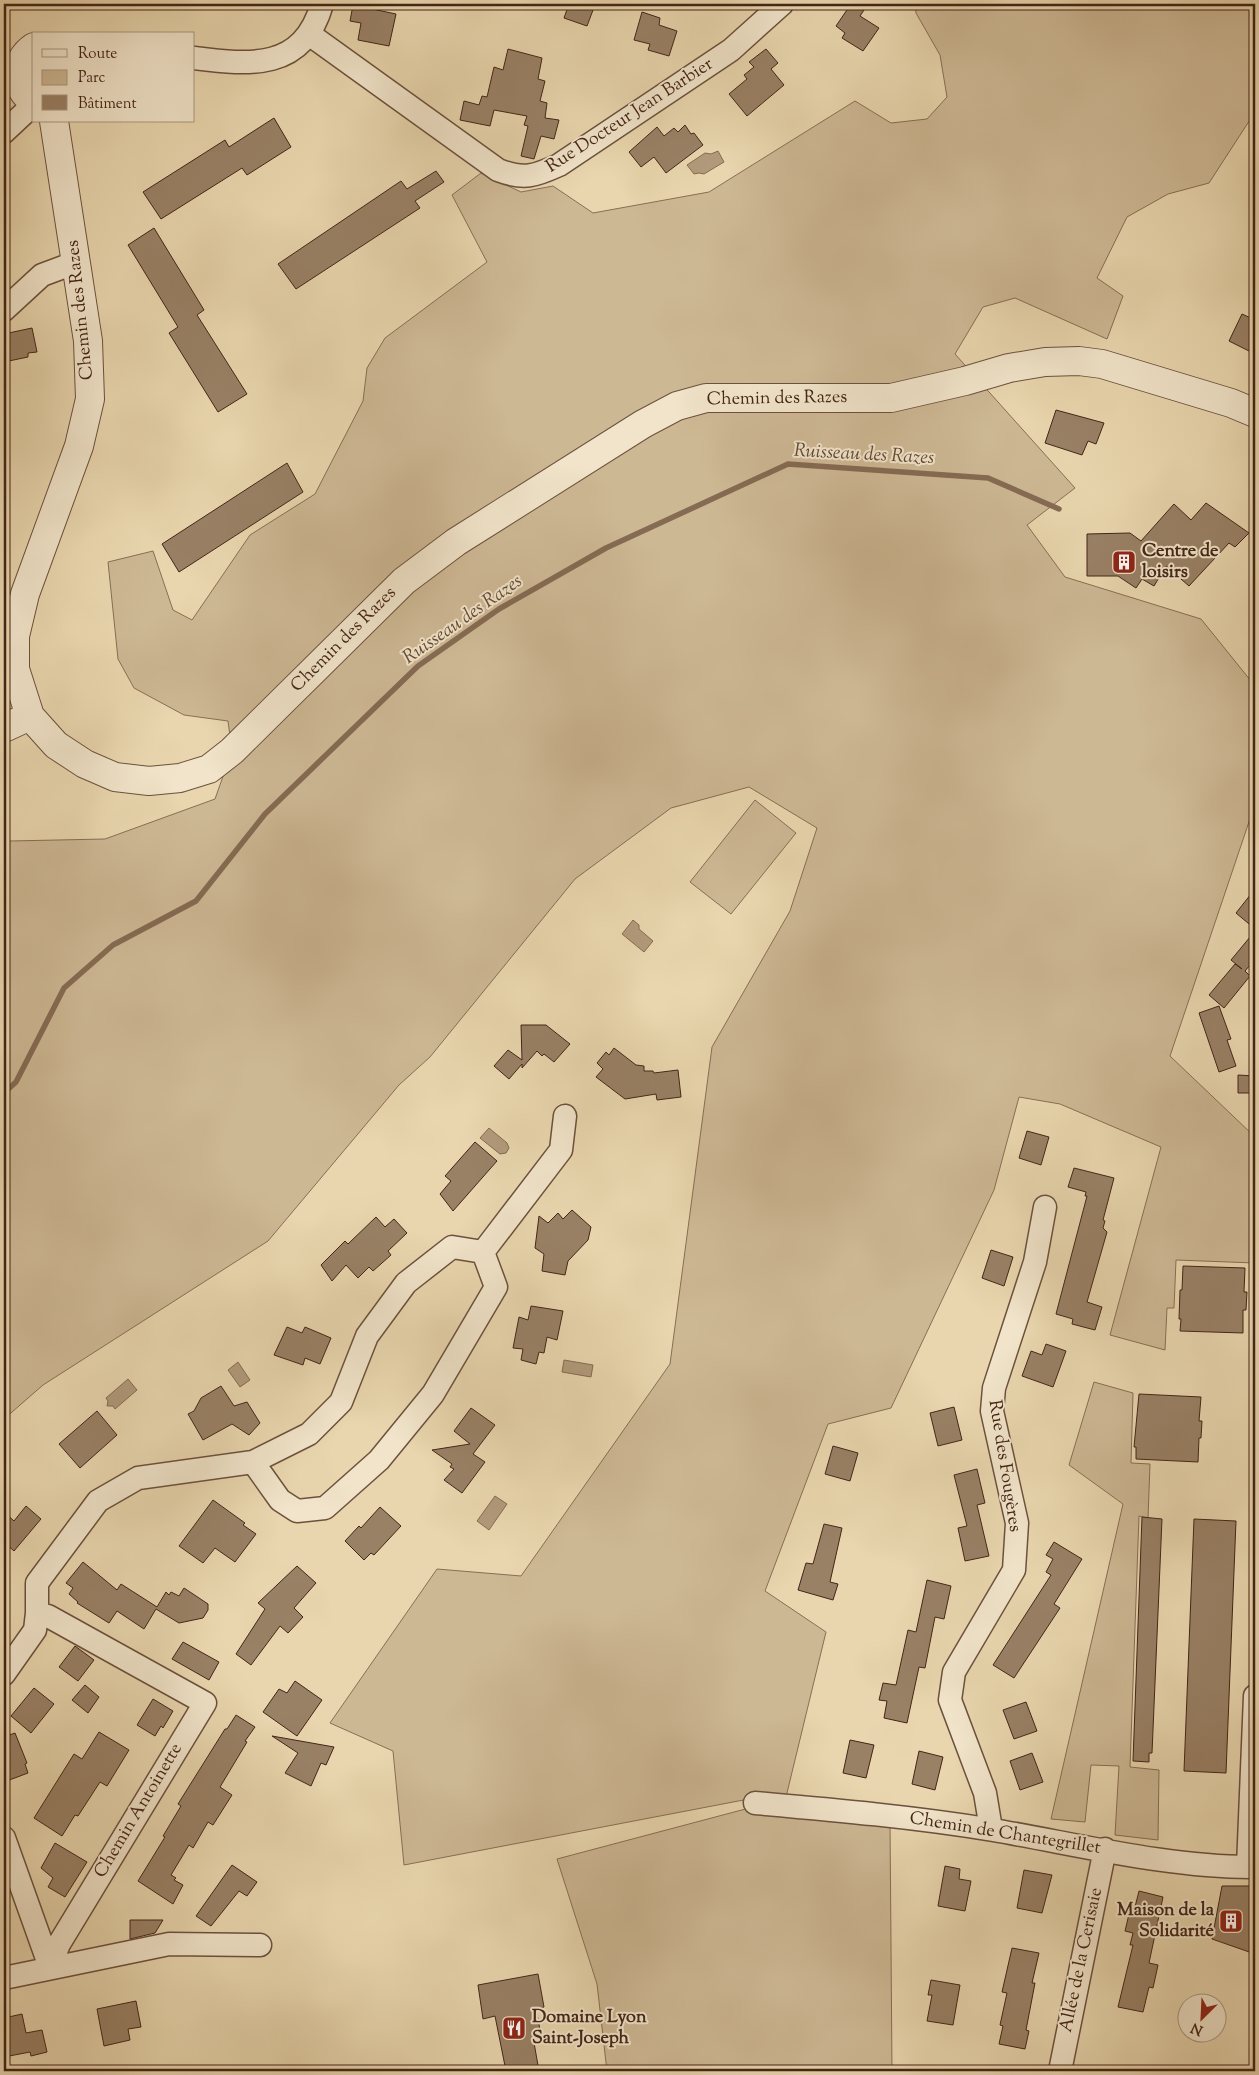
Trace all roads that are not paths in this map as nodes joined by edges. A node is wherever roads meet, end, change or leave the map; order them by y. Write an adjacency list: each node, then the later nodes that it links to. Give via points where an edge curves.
1 (322, 4): 4 (street, via 317,22)
2 (760, 4): 5 (street, Rue Docteur Jean Barbier)
3 (782, 4): 5 (street, Rue Docteur Jean Barbier)
4 (309, 34): 5 (street, Rue Docteur Jean Barbier, via 498,170 515,176 538,174 559,165 731,50); 7 (street, via 286,55 267,61)
5 (748, 34)
6 (19, 56): 8 (street, via 19,83)
7 (195, 58)
8 (32, 101)
9 (32, 105): 11 (street)
10 (54, 122): 12 (street, Chemin des Razes)
11 (4, 132)
12 (77, 262): 13 (street, via 42,276); 15 (street, Chemin des Razes, via 88,341 90,399 79,446 25,594 15,636 15,670)
13 (4, 310)
14 (1255, 413): 15 (street, Chemin des Razes, via 1232,403 1102,364 1079,361 1009,368 891,398 706,398 677,406 643,424 441,553 404,581 232,751 209,769 180,778 149,781 115,777 85,764 56,745)
15 (30, 716): 16 (street)
16 (4, 728)
17 (565, 1116): 19 (street, via 561,1150)
18 (1045, 1208): 25 (street, Rue des Fougères, via 1035,1262 994,1388 992,1411 1017,1524 1014,1570 954,1672 950,1700 985,1793)
19 (483, 1252): 20 (street, via 452,1247 406,1283 367,1336 341,1402 309,1434); 20 (street, via 496,1287 433,1394 379,1460 325,1508 297,1511 280,1500)
20 (253, 1462): 21 (street, via 138,1478 98,1501 37,1583)
21 (37, 1614): 22 (street, via 35,1630); 30 (street, Chemin Antoinette, via 48,1616 205,1703 59,1944)
22 (4, 1674)
23 (1255, 1696): 28 (street)
24 (755, 1803): 25 (street, Chemin de Chantegrillet)
25 (990, 1829): 27 (street, Chemin de Chantegrillet)
26 (4, 1838): 30 (street)
27 (1105, 1850): 28 (street, Chemin de Chantegrillet, via 1178,1861); 32 (street, Allée de la Cerisaie)
28 (1252, 1867)
29 (260, 1945): 30 (street, via 169,1944)
30 (50, 1967): 31 (street)
31 (4, 1978)
32 (1060, 2071)

